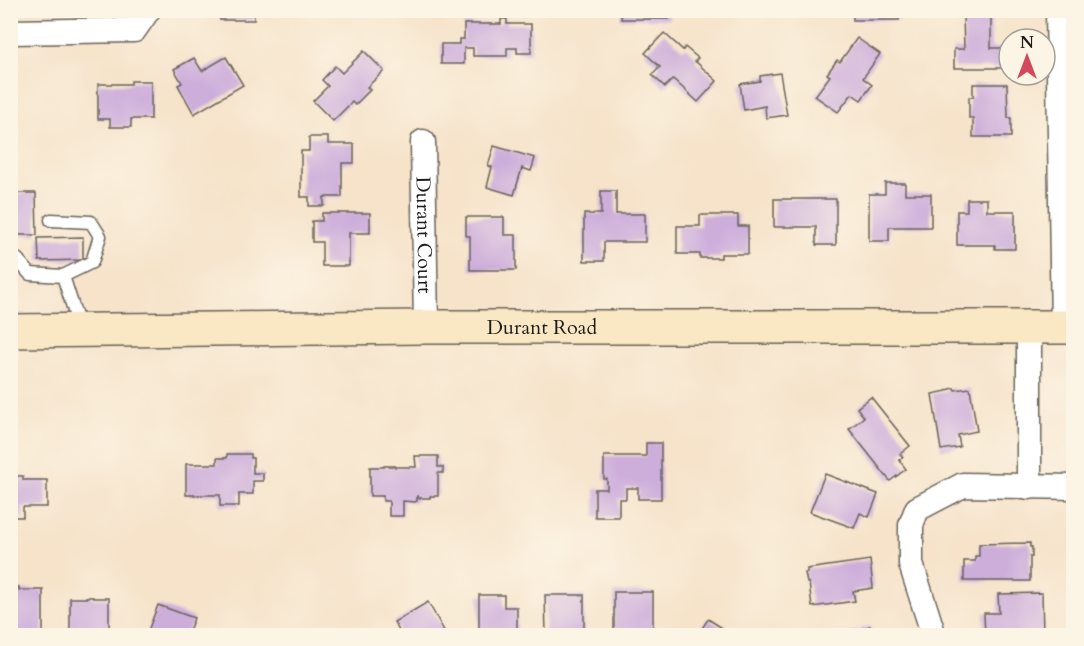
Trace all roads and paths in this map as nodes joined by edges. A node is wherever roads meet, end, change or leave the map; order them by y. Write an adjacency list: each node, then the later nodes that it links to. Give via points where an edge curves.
1 (148, 10): 3 (street, via 134,30)
2 (1058, 10): 10 (street)
3 (10, 33)
4 (423, 142): 8 (street, Durant Court)
5 (51, 220): 7 (lane, via 91,222 100,236 92,262)
6 (10, 259): 7 (lane, via 17,259 30,274)
7 (63, 276): 12 (lane)
8 (426, 327): 9 (street, Durant Road); 12 (street, Durant Road)
9 (1029, 327): 10 (street, Durant Road); 13 (street)
10 (1068, 327)
11 (10, 331): 12 (street, Durant Road)
12 (81, 331)
13 (1029, 487): 14 (street); 15 (street, via 963,485 917,509 911,525 911,564)
14 (1074, 487)
15 (934, 636)

